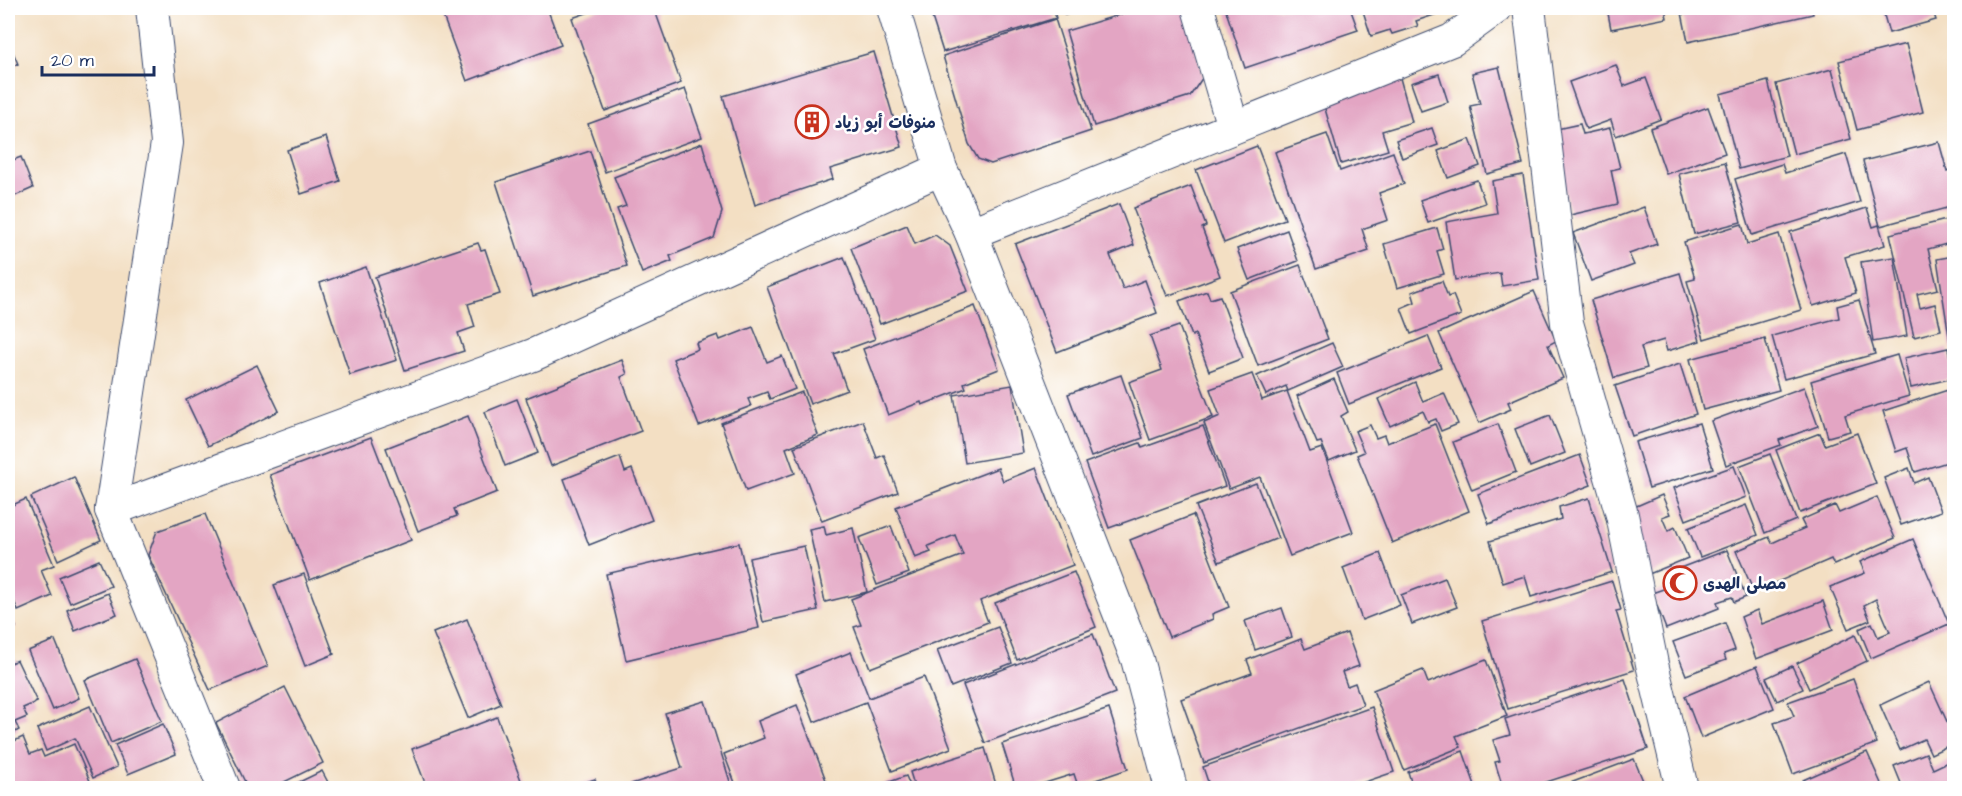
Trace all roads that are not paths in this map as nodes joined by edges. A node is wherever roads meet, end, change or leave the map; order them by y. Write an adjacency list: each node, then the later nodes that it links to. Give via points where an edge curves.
1 (152, 8): 9 (street, via 167,143)
2 (893, 8): 7 (street)
3 (1198, 8): 6 (street)
4 (1496, 8): 6 (street, via 1452,40)
5 (1529, 8): 12 (street, via 1566,323 1622,515)
6 (1233, 127): 8 (street)
7 (941, 170): 8 (street); 9 (street, via 533,355)
8 (971, 233): 11 (street, via 1137,659)
9 (111, 510): 10 (street)
10 (224, 789)
11 (1171, 789)
12 (1682, 789)

